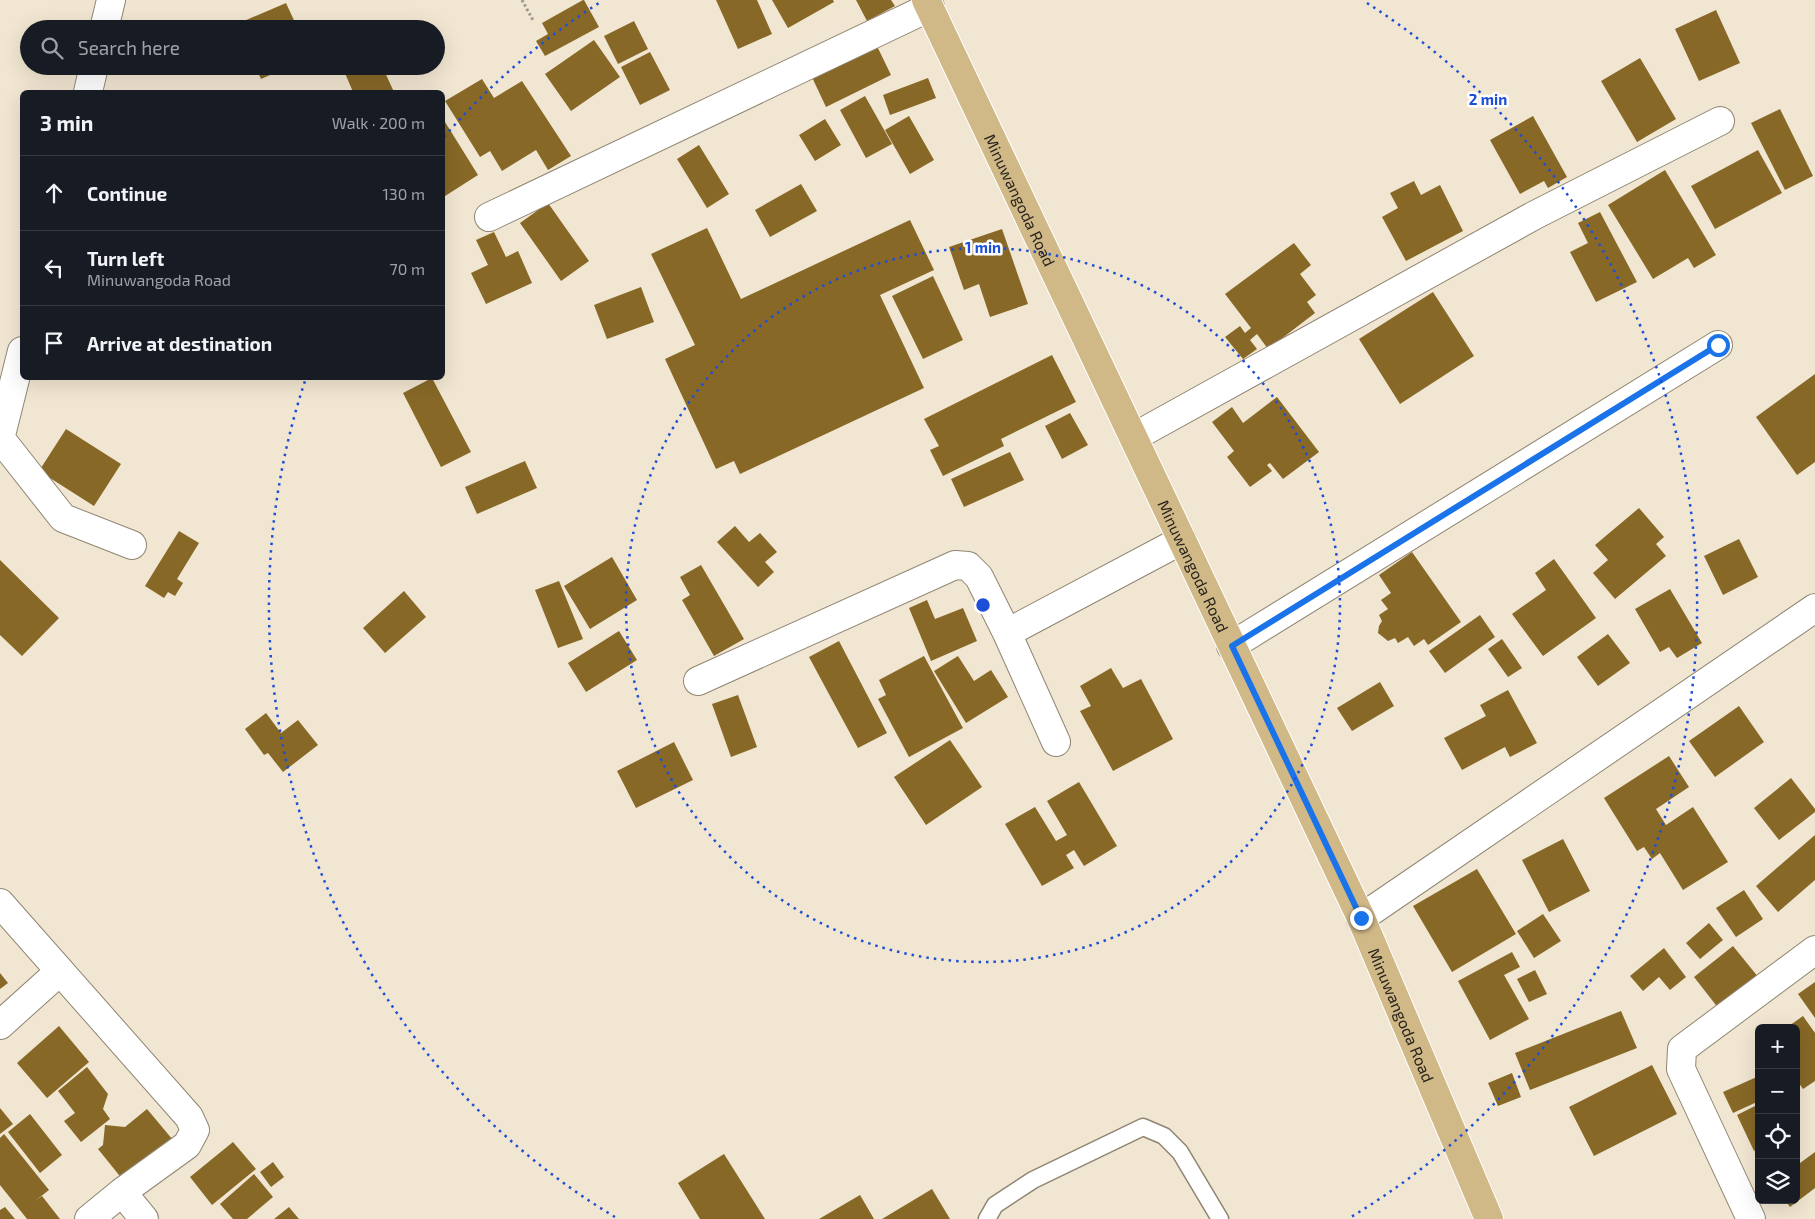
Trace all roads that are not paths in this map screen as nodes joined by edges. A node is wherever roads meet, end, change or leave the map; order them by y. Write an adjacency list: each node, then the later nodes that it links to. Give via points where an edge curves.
1 (111, 0): 3 (street)
2 (928, 3): 7 (street); 10 (main road, Minuwangoda Road)
3 (106, 20)
4 (92, 75): 5 (street)
5 (88, 90)
6 (1720, 120): 10 (street, via 1534,215)
7 (489, 217)
8 (1718, 345): 16 (street)
9 (20, 359): 11 (street)
10 (1134, 437): 12 (main road, Minuwangoda Road)
11 (0, 439): 13 (street, via 63,518)
12 (1182, 540): 15 (street); 16 (main road, Minuwangoda Road)
13 (132, 545)
14 (1815, 608): 20 (street)
15 (1007, 633): 17 (street, via 979,577 968,566 955,565); 18 (street)
16 (1232, 646): 20 (main road, Minuwangoda Road)
17 (698, 682)
18 (1056, 742)
19 (0, 903): 22 (street)
20 (1361, 918): 25 (main road, Minuwangoda Road)
21 (1815, 950): 30 (street, via 1682,1048 1681,1069)
22 (59, 972): 23 (street); 24 (street, via 189,1117 195,1130 187,1145)
23 (0, 1025)
24 (122, 1192): 26 (street); 27 (street)
25 (1484, 1217)
26 (89, 1219)
27 (144, 1219)
28 (987, 1219): 29 (lane, via 995,1205 1033,1180 1143,1127 1164,1136 1180,1152)
29 (1220, 1219)
30 (1751, 1219)

